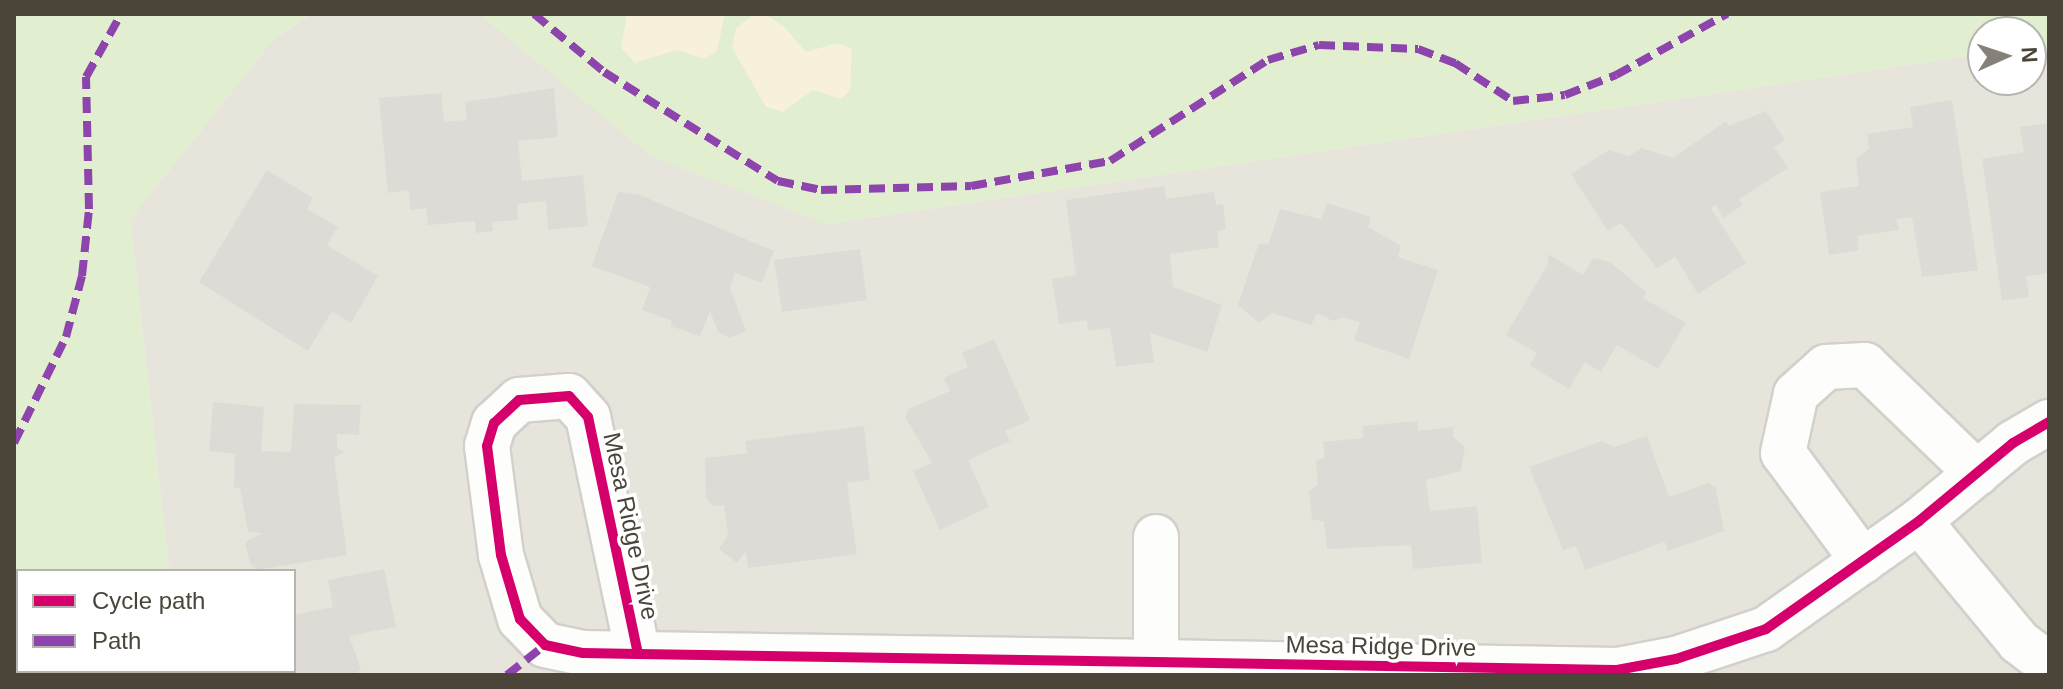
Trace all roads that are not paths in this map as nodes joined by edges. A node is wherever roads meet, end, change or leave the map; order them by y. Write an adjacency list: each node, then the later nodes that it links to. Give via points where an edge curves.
1 (2049, 422): 2 (street, Mesa Ridge Drive)
2 (1977, 473): 3 (street, Mesa Ridge Drive); 5 (street, via 1865,365 1826,367 1796,394 1783,453)
3 (1919, 521): 5 (street, Mesa Ridge Drive); 8 (street, via 2019,642)
4 (1156, 537): 7 (street)
5 (1863, 561): 7 (street, Mesa Ridge Drive, via 1766,629 1676,659 1617,670)
6 (638, 654): 6 (street, Mesa Ridge Drive, via 545,645 520,619 501,555 487,446 494,423 519,400 569,396 588,417); 7 (street, Mesa Ridge Drive)
7 (1156, 662)
8 (2049, 665)

